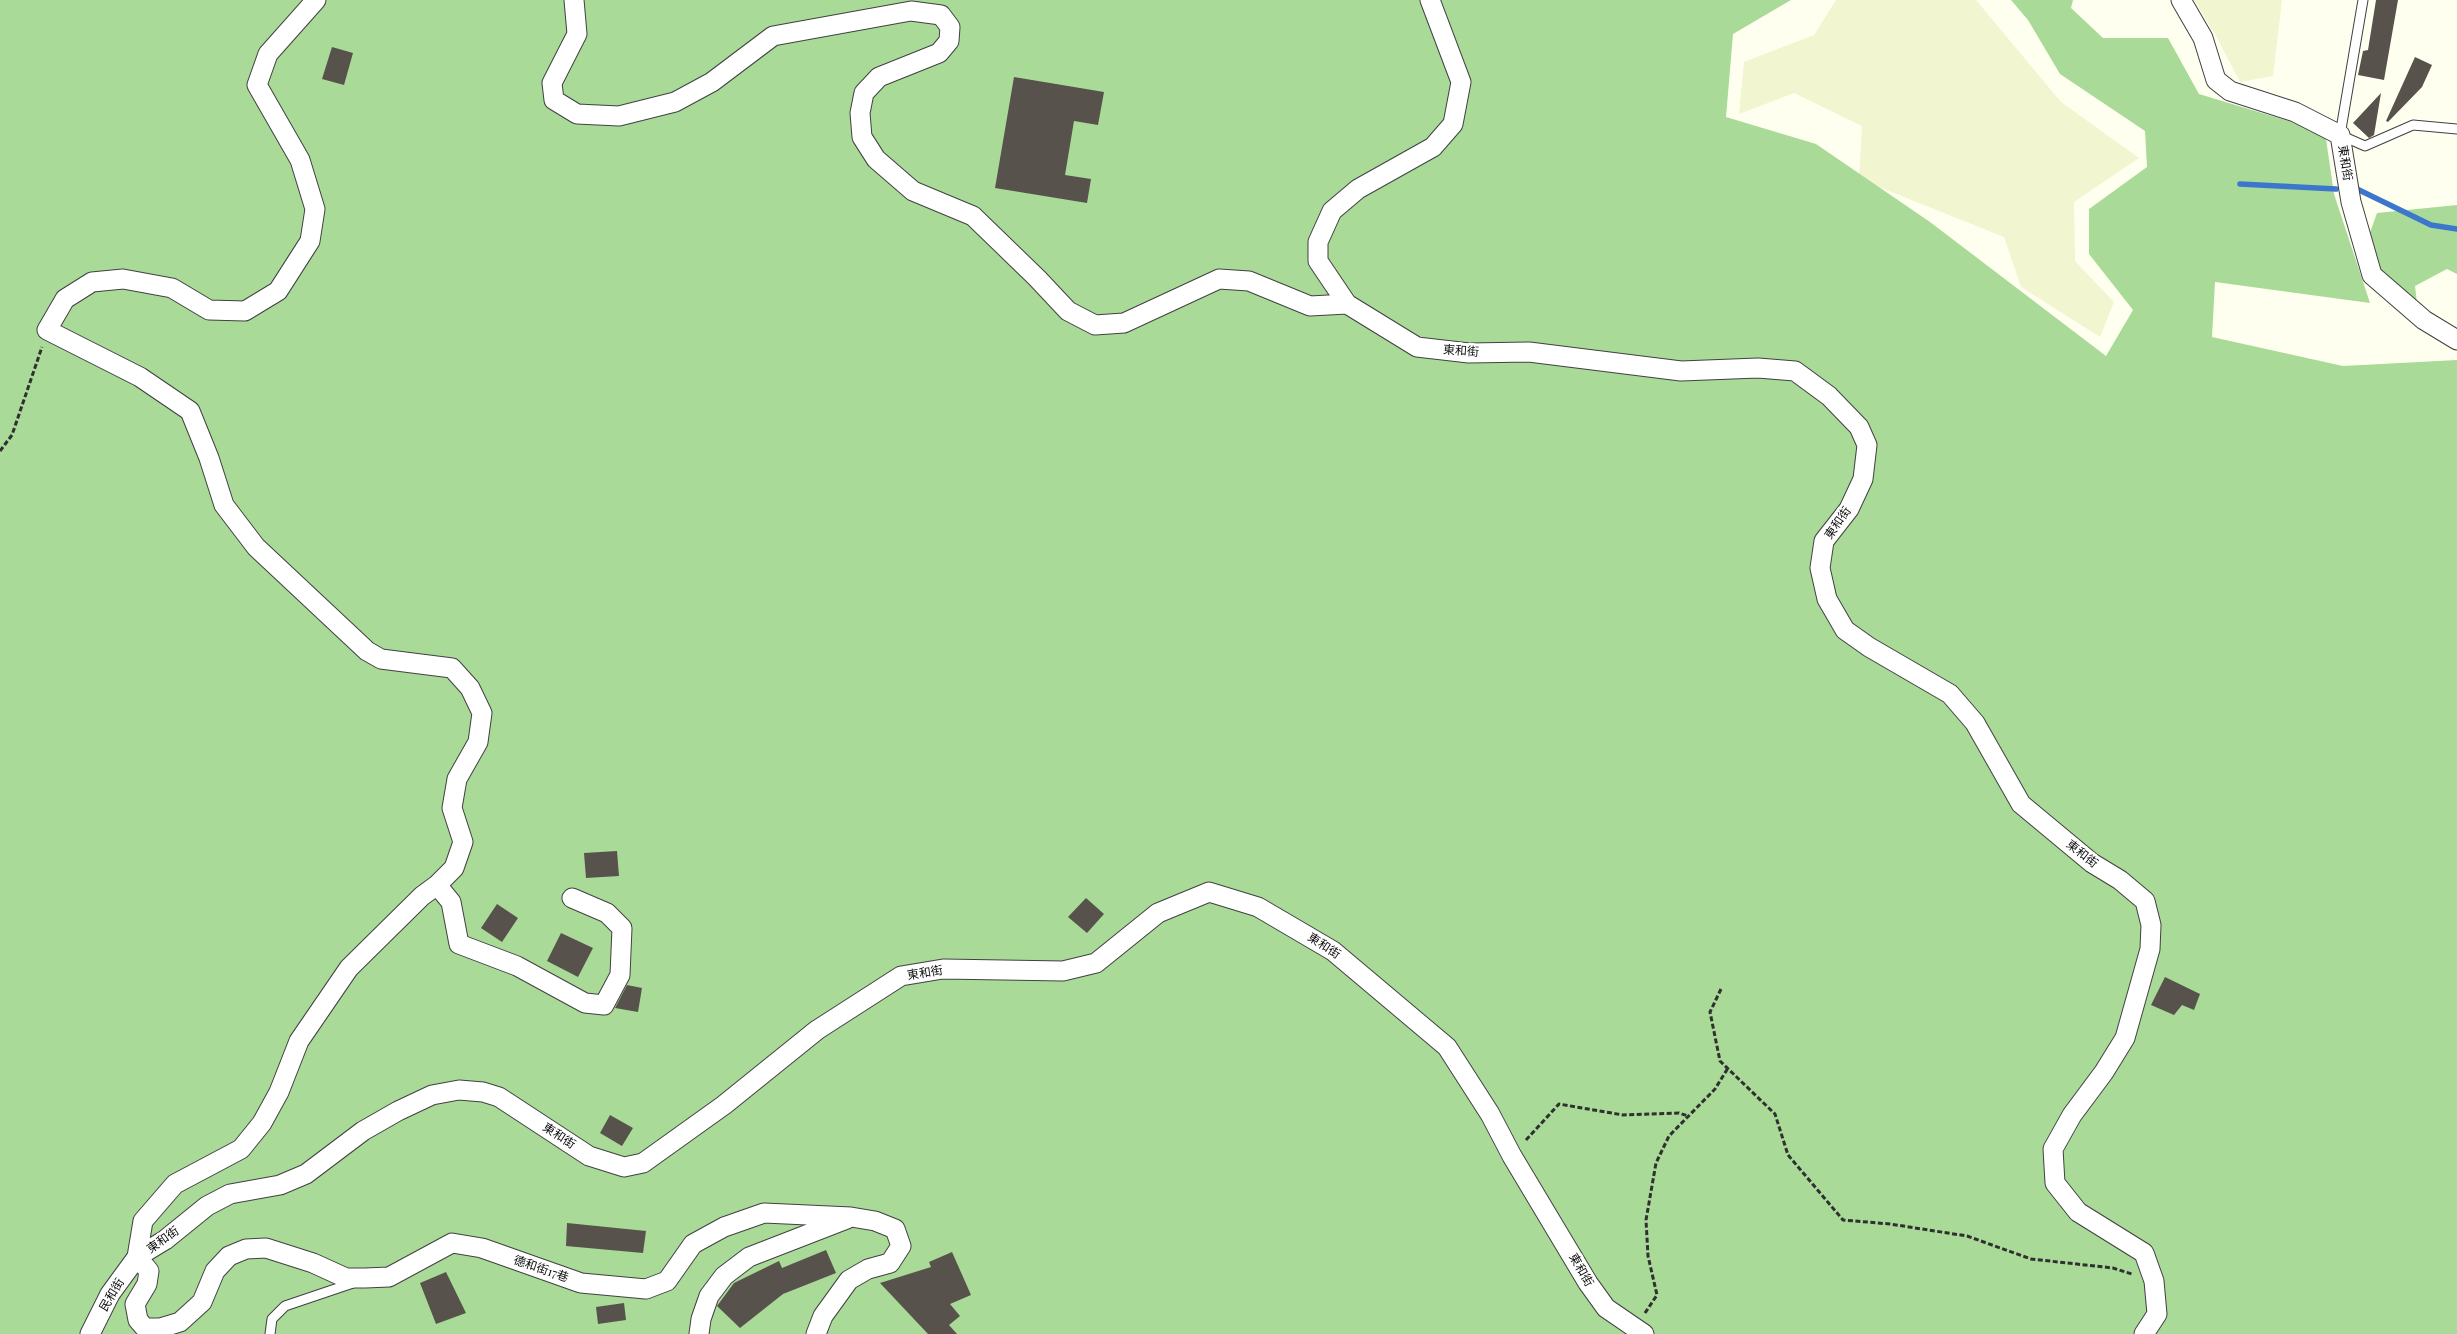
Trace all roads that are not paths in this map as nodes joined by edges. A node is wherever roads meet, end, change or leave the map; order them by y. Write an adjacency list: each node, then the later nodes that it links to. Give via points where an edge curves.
1 (316, 0): 10 (street, via 268,54 257,85 300,160 316,210 310,241 278,291 244,311 210,310 172,288 123,278 92,282 65,299 47,330 131,373 190,411 210,458 224,505 256,547 367,652 381,659 452,668 470,688 482,713 478,742 458,779 452,808 464,842 454,868)
2 (574, 0): 8 (street, via 577,34 552,83 554,100 577,114 619,116 675,102 712,82 773,36 911,11 942,15 950,27 949,41 939,53 879,77 864,93 860,113 862,137 876,159 913,191 973,216 1068,311 1095,324 1124,322 1219,279 1249,281 1310,306)
3 (1430, 0): 8 (street, 東和街, via 1461,82 1453,124 1433,147 1358,190 1332,211 1318,242 1318,261)
4 (2181, 0): 7 (street, 東和街, via 2203,38 2216,80 2230,90 2295,112)
5 (2363, 0): 7 (lane)
6 (2457, 129): 7 (lane, via 2413,125 2365,146)
7 (2340, 135): 9 (street, 東和街, via 2352,202 2372,274 2424,320)
8 (1347, 304): 20 (street, 東和街, via 1417,347 1469,353 1529,352 1681,371 1758,368 1795,371 1829,396 1858,427 1867,445 1863,479 1849,509 1824,541 1820,568 1827,599 1845,630 1950,694 1975,723 2021,804 2092,863 2145,901 2151,924 2150,948 2125,1038 2072,1115 2053,1149 2055,1183 2078,1212 2144,1254 2154,1281 2156,1314)
9 (2457, 340)
10 (437, 885): 11 (street, via 451,902 459,944 517,966 585,1003 604,1005 620,975 622,928 607,913); 13 (street, via 349,968 299,1040 279,1092 262,1123 241,1149 175,1184 143,1221)
11 (572, 898)
12 (851, 1217): 14 (street, 德和街17巷, via 764,1213 724,1227 694,1244 667,1281 646,1289 581,1283 482,1248 452,1243 390,1277); 18 (street, via 749,1257 724,1276 709,1296); 19 (street, 德和街17巷, via 895,1229 901,1246 890,1263 868,1269 850,1280 822,1316)
13 (137, 1257): 14 (street, 德和街17巷, via 149,1271 147,1284 136,1304 138,1320 145,1328 160,1328 180,1322 202,1302 215,1271 229,1256 246,1249 266,1248 346,1278); 15 (street, 東和街, via 165,1240 207,1206 230,1194 280,1185 306,1174 363,1131 398,1111 432,1095 459,1090 499,1097 589,1156 624,1167 643,1164 724,1105 816,1030 901,976 943,969 1063,970 1096,963 1158,913 1209,892 1258,907 1334,950 1447,1047 1606,1308); 16 (street, 民和街, via 110,1294)
14 (365, 1278): 17 (lane, via 285,1306 272,1319)
15 (1640, 1331)
16 (90, 1334)
17 (270, 1334)
18 (699, 1334)
19 (816, 1334)
20 (2144, 1334)

